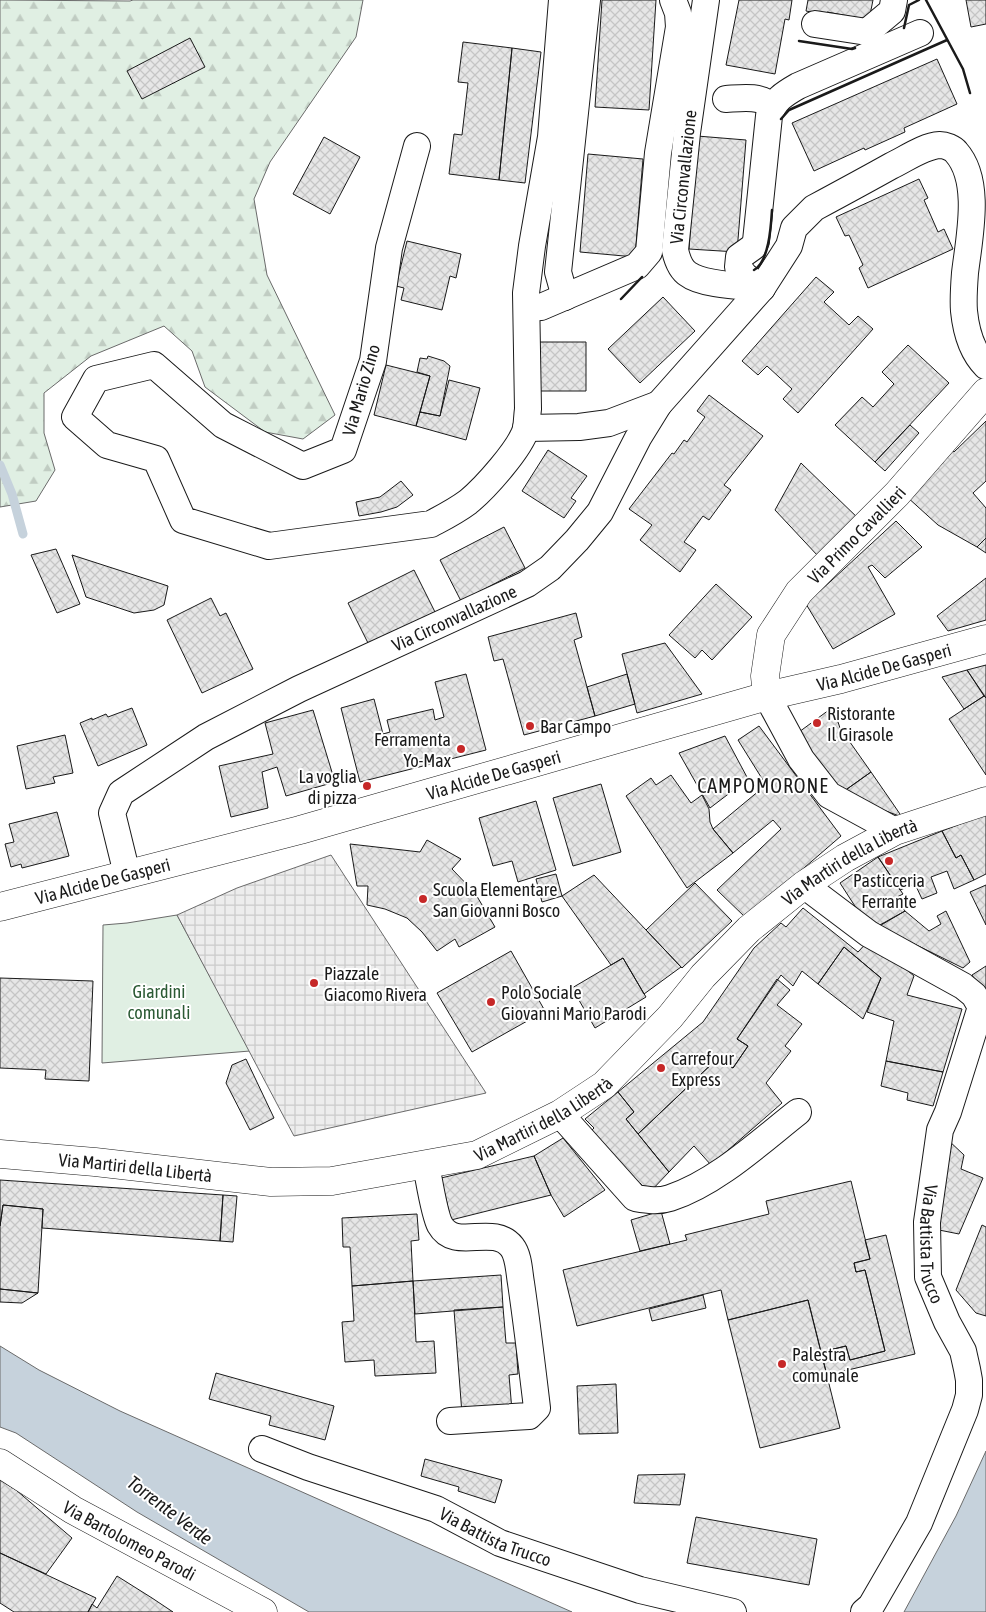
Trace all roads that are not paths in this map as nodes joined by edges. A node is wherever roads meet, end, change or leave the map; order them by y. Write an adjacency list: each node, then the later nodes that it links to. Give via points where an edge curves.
1 (562, 0): 14 (street, Via Mario Zino, via 551,136 532,246)
2 (587, 0): 13 (street, via 558,272)
3 (673, 0): 13 (street, via 678,26 658,152 649,252 637,266)
4 (706, 0): 12 (street, Via Circonvallazione, via 674,250 677,261 688,274 703,281)
5 (894, 0): 6 (street, via 892,11 868,32)
6 (815, 24)
7 (920, 33): 9 (street, via 798,86 782,95)
8 (726, 99): 9 (street, via 757,98)
9 (772, 106): 12 (street, via 756,241 740,257 738,267)
10 (417, 146): 18 (street, Via Mario Zino, via 389,248 373,361 343,450 303,466 223,426 154,366 96,379 75,417 107,446 156,459 183,520 269,546 431,524 469,501 482,488 512,454)
11 (979, 207): 12 (street, Via Circonvallazione, via 969,173 954,149 941,145 919,152 814,208 794,228 789,246); 15 (street, via 965,276 964,310 972,347)
12 (762, 288): 17 (street, Via Circonvallazione)
13 (565, 297): 14 (street)
14 (527, 308): 18 (street, Via Mario Zino)
15 (986, 366)
16 (986, 392): 20 (main road, Via Primo Cavallieri, via 897,494 799,592 771,634)
17 (659, 404): 18 (street, via 609,423); 23 (street, Via Circonvallazione, via 600,512 550,568 527,584 299,689 206,737 120,793 112,813)
18 (526, 428)
19 (986, 639): 20 (main road, Via Alcide De Gasperi)
20 (767, 696): 22 (street, via 801,759 829,795); 23 (main road, Via Alcide De Gasperi, via 300,830)
21 (986, 801): 22 (main road, Via Martiri della Libertà)
22 (895, 831): 24 (main road, Via Martiri della Libertà)
23 (127, 874): 25 (main road, Via Alcide De Gasperi)
24 (804, 885): 27 (main road, Via Martiri della Libertà, via 749,929 604,1085); 35 (street, Via Battista Trucco, via 870,934 964,986 981,1007 940,1130 926,1246 928,1277 963,1351 969,1394 919,1523 872,1606)
25 (0, 907)
26 (798, 1112): 27 (street, via 715,1177 670,1198 657,1200 635,1198)
27 (560, 1114): 29 (main road, Via Martiri della Libertà, via 477,1155)
28 (0, 1154): 29 (main road, Via Martiri della Libertà, via 271,1182 332,1181)
29 (426, 1165): 30 (street, via 440,1224 447,1233 463,1238 500,1237 513,1248 523,1297 537,1408 529,1416)
30 (450, 1421)
31 (262, 1449): 34 (street, Via Battista Trucco, via 436,1509 500,1543 640,1590)
32 (0, 1463): 33 (main road, Via Bartolomeo Parodi, via 73,1510)
33 (263, 1612)
34 (732, 1612)
35 (864, 1612)

